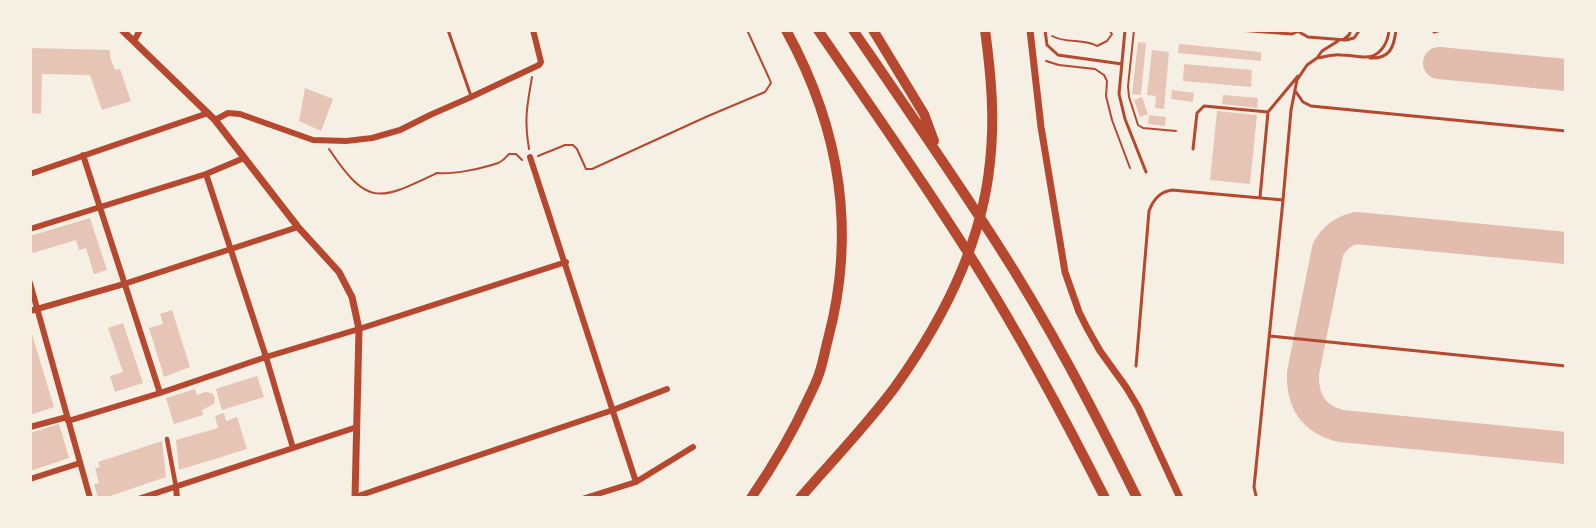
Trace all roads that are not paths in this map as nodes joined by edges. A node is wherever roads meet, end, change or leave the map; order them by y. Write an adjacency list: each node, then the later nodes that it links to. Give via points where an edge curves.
1 (122, 30): 22 (street)
2 (140, 30): 22 (street)
3 (448, 30): 28 (lane)
4 (533, 30): 28 (street, via 539,65)
5 (786, 30): 74 (highway, via 814,90 829,135 839,182 843,254 833,321 819,374 795,427)
6 (818, 30): 76 (highway, via 982,276 1051,394)
7 (853, 30): 37 (highway)
8 (873, 30): 37 (highway, via 924,114)
9 (986, 30): 75 (highway, via 992,99 990,164 973,242 956,287 894,387)
10 (1030, 30): 78 (street, via 1042,137 1065,272 1087,328 1138,407)
11 (1045, 30): 25 (lane, via 1047,45 1058,55)
12 (1125, 30): 25 (lane)
13 (1238, 30): 18 (lane, via 1292,34)
14 (1351, 30): 21 (lane)
15 (1389, 30): 23 (lane, via 1384,46)
16 (1396, 30): 23 (lane, via 1393,46 1386,55)
17 (1441, 30): 20 (lane)
18 (1300, 31): 21 (lane, via 1308,37)
19 (1359, 31): 21 (lane, via 1354,38)
20 (1434, 32)
21 (1340, 40): 24 (lane)
22 (134, 41): 30 (street)
23 (1368, 57): 24 (lane)
24 (1317, 58): 26 (lane)
25 (1122, 64): 38 (lane, via 1121,105)
26 (1303, 69): 27 (lane); 29 (lane)
27 (1296, 90): 32 (lane, via 1299,98 1311,106); 42 (lane)
28 (471, 98): 31 (street, via 400,130 346,141 314,140 240,114 228,113)
29 (1268, 112): 33 (lane, via 1204,106 1197,113); 41 (lane)
30 (208, 113): 31 (street); 34 (street)
31 (215, 120): 36 (street)
32 (1566, 131)
33 (1193, 149)
34 (83, 155): 39 (street); 43 (street)
35 (530, 157): 47 (street)
36 (244, 158): 40 (street); 44 (street)
37 (941, 158): 77 (highway, via 1051,334)
38 (1146, 172)
39 (30, 174)
40 (206, 174): 43 (street); 46 (street)
41 (1260, 197): 42 (lane); 54 (lane, via 1172,190 1155,199 1149,212)
42 (1283, 200): 52 (lane)
43 (99, 206): 45 (street); 49 (street)
44 (298, 226): 46 (street); 51 (street, via 339,272 352,297)
45 (30, 229)
46 (231, 249): 49 (street); 53 (street)
47 (566, 262): 51 (street); 58 (street)
48 (30, 284): 50 (street)
49 (124, 284): 50 (street); 57 (street)
50 (34, 310): 59 (street)
51 (358, 329): 53 (street); 61 (street)
52 (1270, 336): 55 (lane); 79 (lane, via 1254,488)
53 (266, 357): 57 (street); 64 (street)
54 (1136, 366)
55 (1566, 366)
56 (667, 389): 58 (street)
57 (160, 393): 59 (street)
58 (613, 410): 67 (street); 69 (street)
59 (68, 419): 60 (street); 65 (street)
60 (30, 427)
61 (357, 427): 64 (street); 69 (street)
62 (167, 439): 68 (street)
63 (693, 447): 67 (street)
64 (294, 448): 68 (street)
65 (80, 463): 66 (street); 70 (street)
66 (30, 479)
67 (636, 482): 73 (street)
68 (176, 487): 71 (street); 72 (street)
69 (355, 497)
70 (90, 498)
71 (141, 498)
72 (177, 498)
73 (585, 498)
74 (751, 498)
75 (800, 498)
76 (1104, 498)
77 (1137, 498)
78 (1180, 498)
79 (1258, 498)

